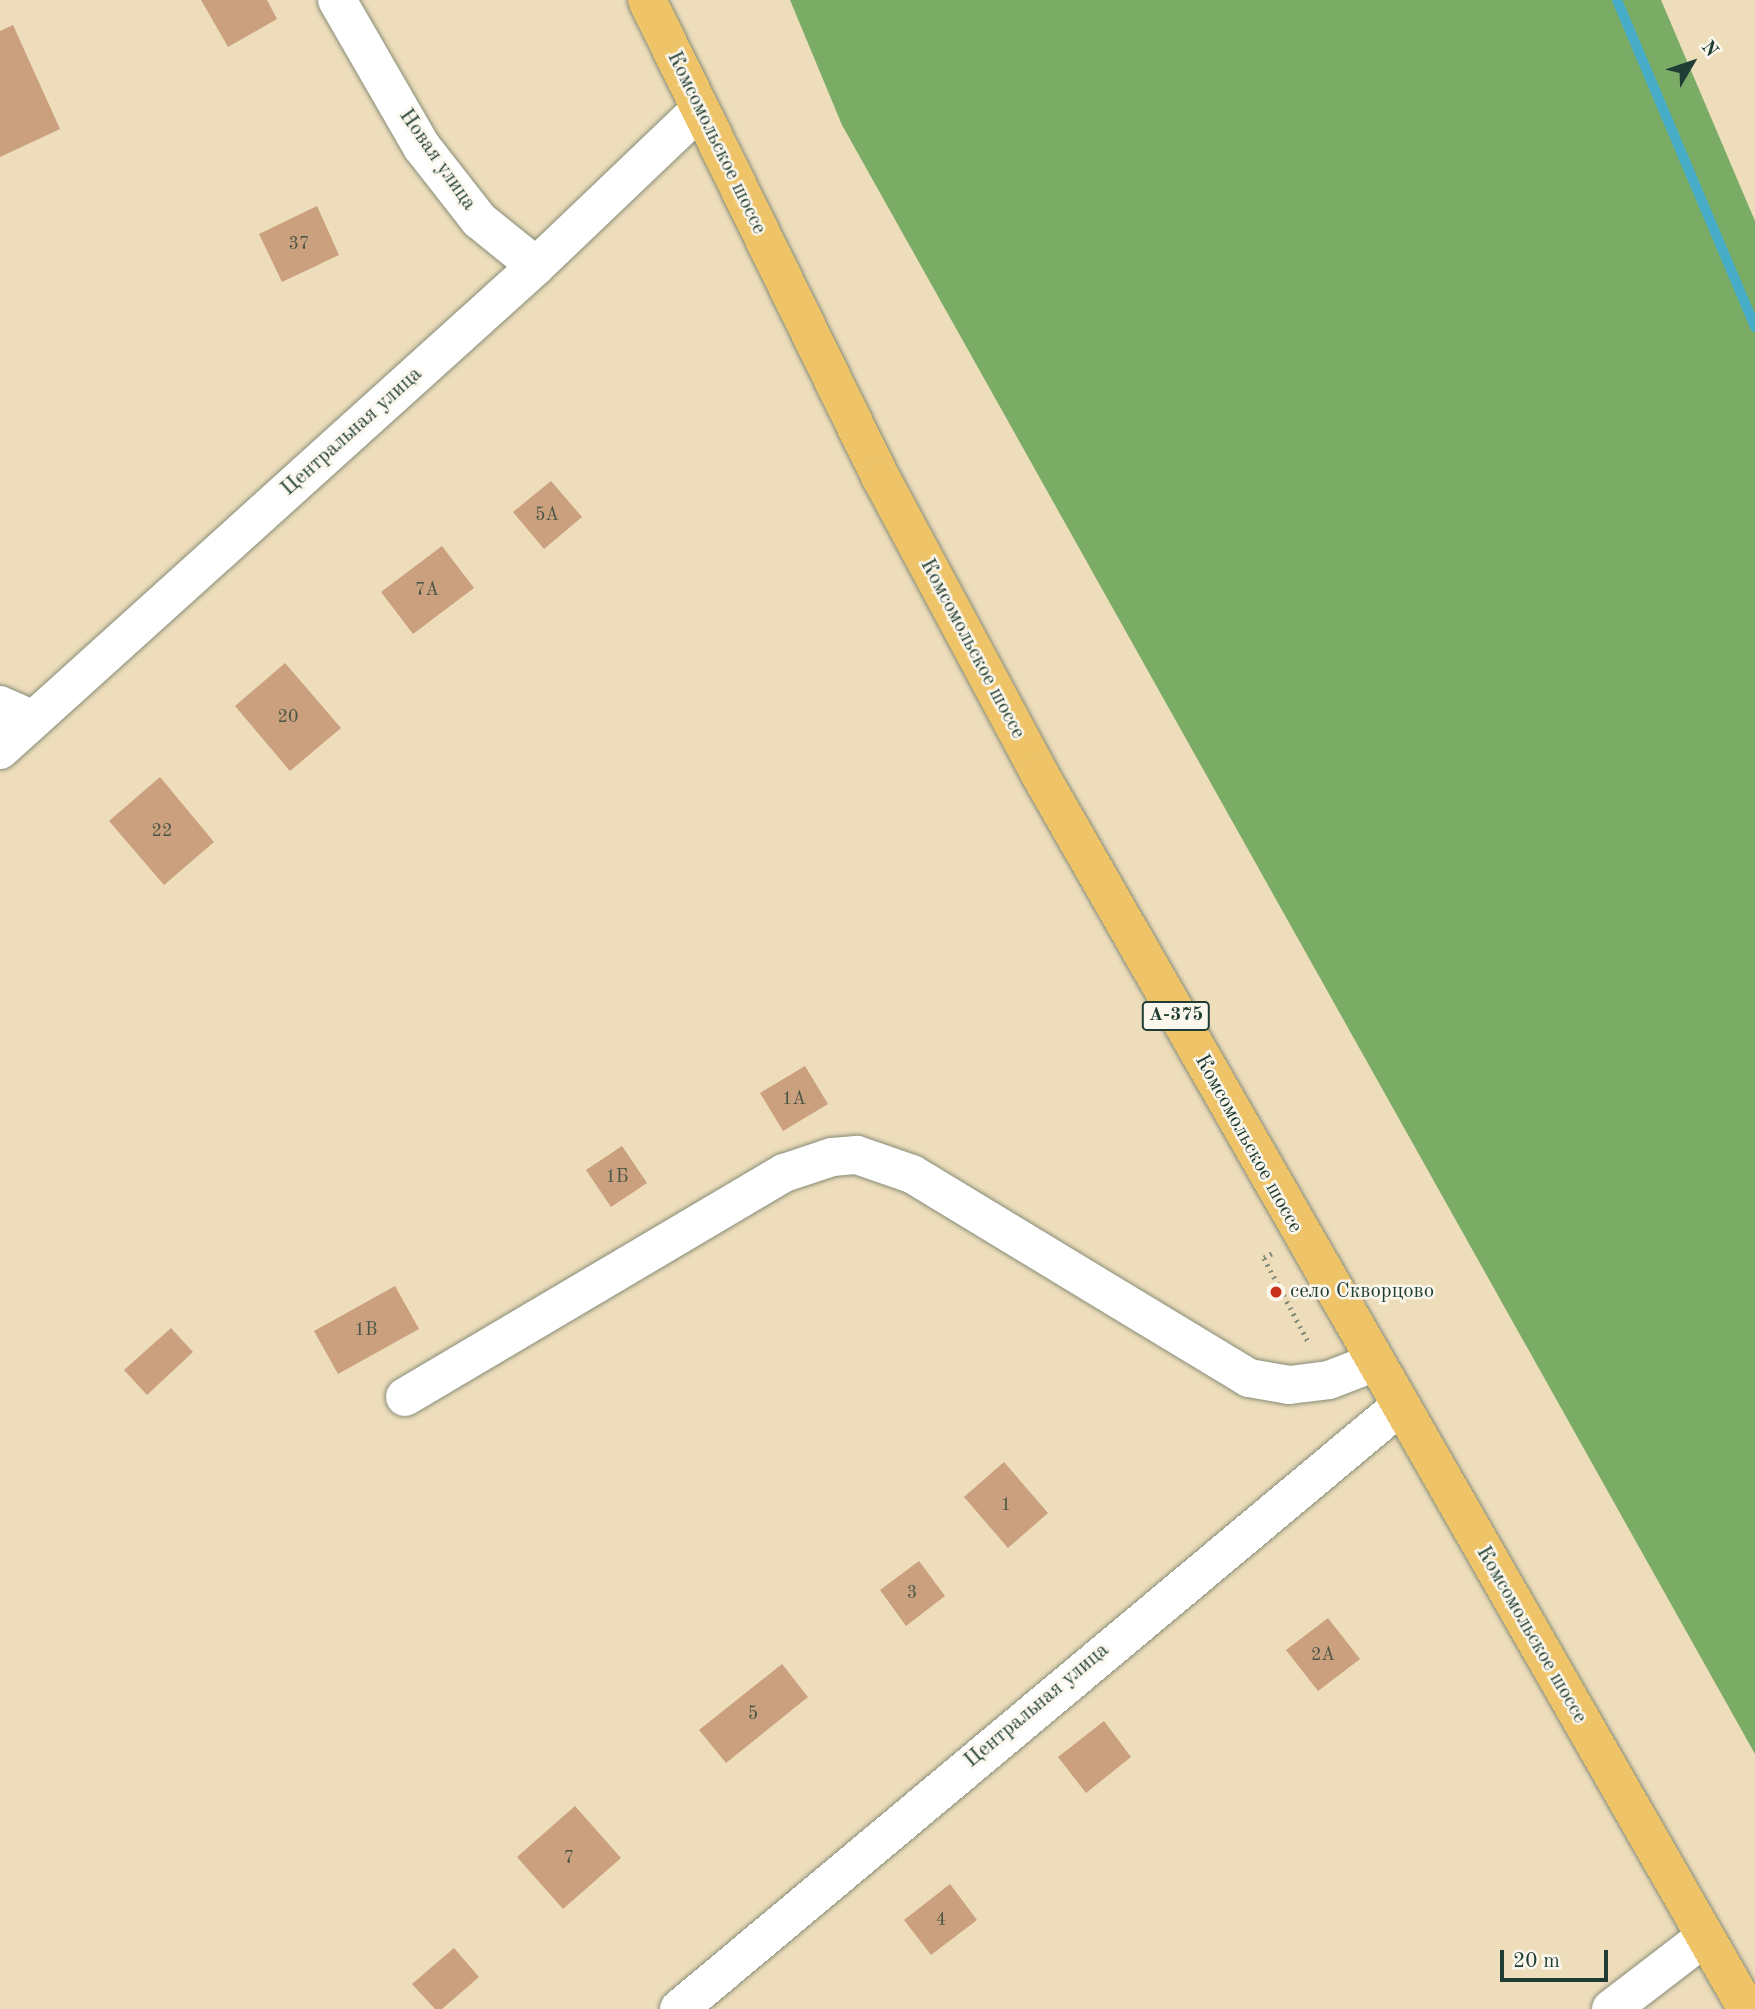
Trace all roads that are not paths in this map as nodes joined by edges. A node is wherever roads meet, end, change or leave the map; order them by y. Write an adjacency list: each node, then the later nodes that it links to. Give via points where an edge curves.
1 (337, 0): 4 (street, Новая улица, via 422,147 479,220)
2 (647, 0): 3 (highway, Комсомольское шоссе / А-375)
3 (699, 110): 4 (street, Центральная улица); 7 (highway, Комсомольское шоссе / А-375, via 880,476 1039,773)
4 (536, 266): 5 (street, Центральная улица)
5 (16, 712): 6 (street, Центральная улица)
6 (0, 750)
7 (1373, 1363): 8 (street, via 1329,1380 1290,1385 1249,1378 923,1181 858,1155 832,1157 785,1173); 9 (highway, Комсомольское шоссе / А-375)
8 (405, 1397)
9 (1399, 1408): 10 (highway, Комсомольское шоссе / А-375); 11 (street, Центральная улица)
10 (1706, 1937): 12 (street); 13 (highway, Комсомольское шоссе / А-375)
11 (679, 2009)
12 (1611, 2009)
13 (1747, 2009)

